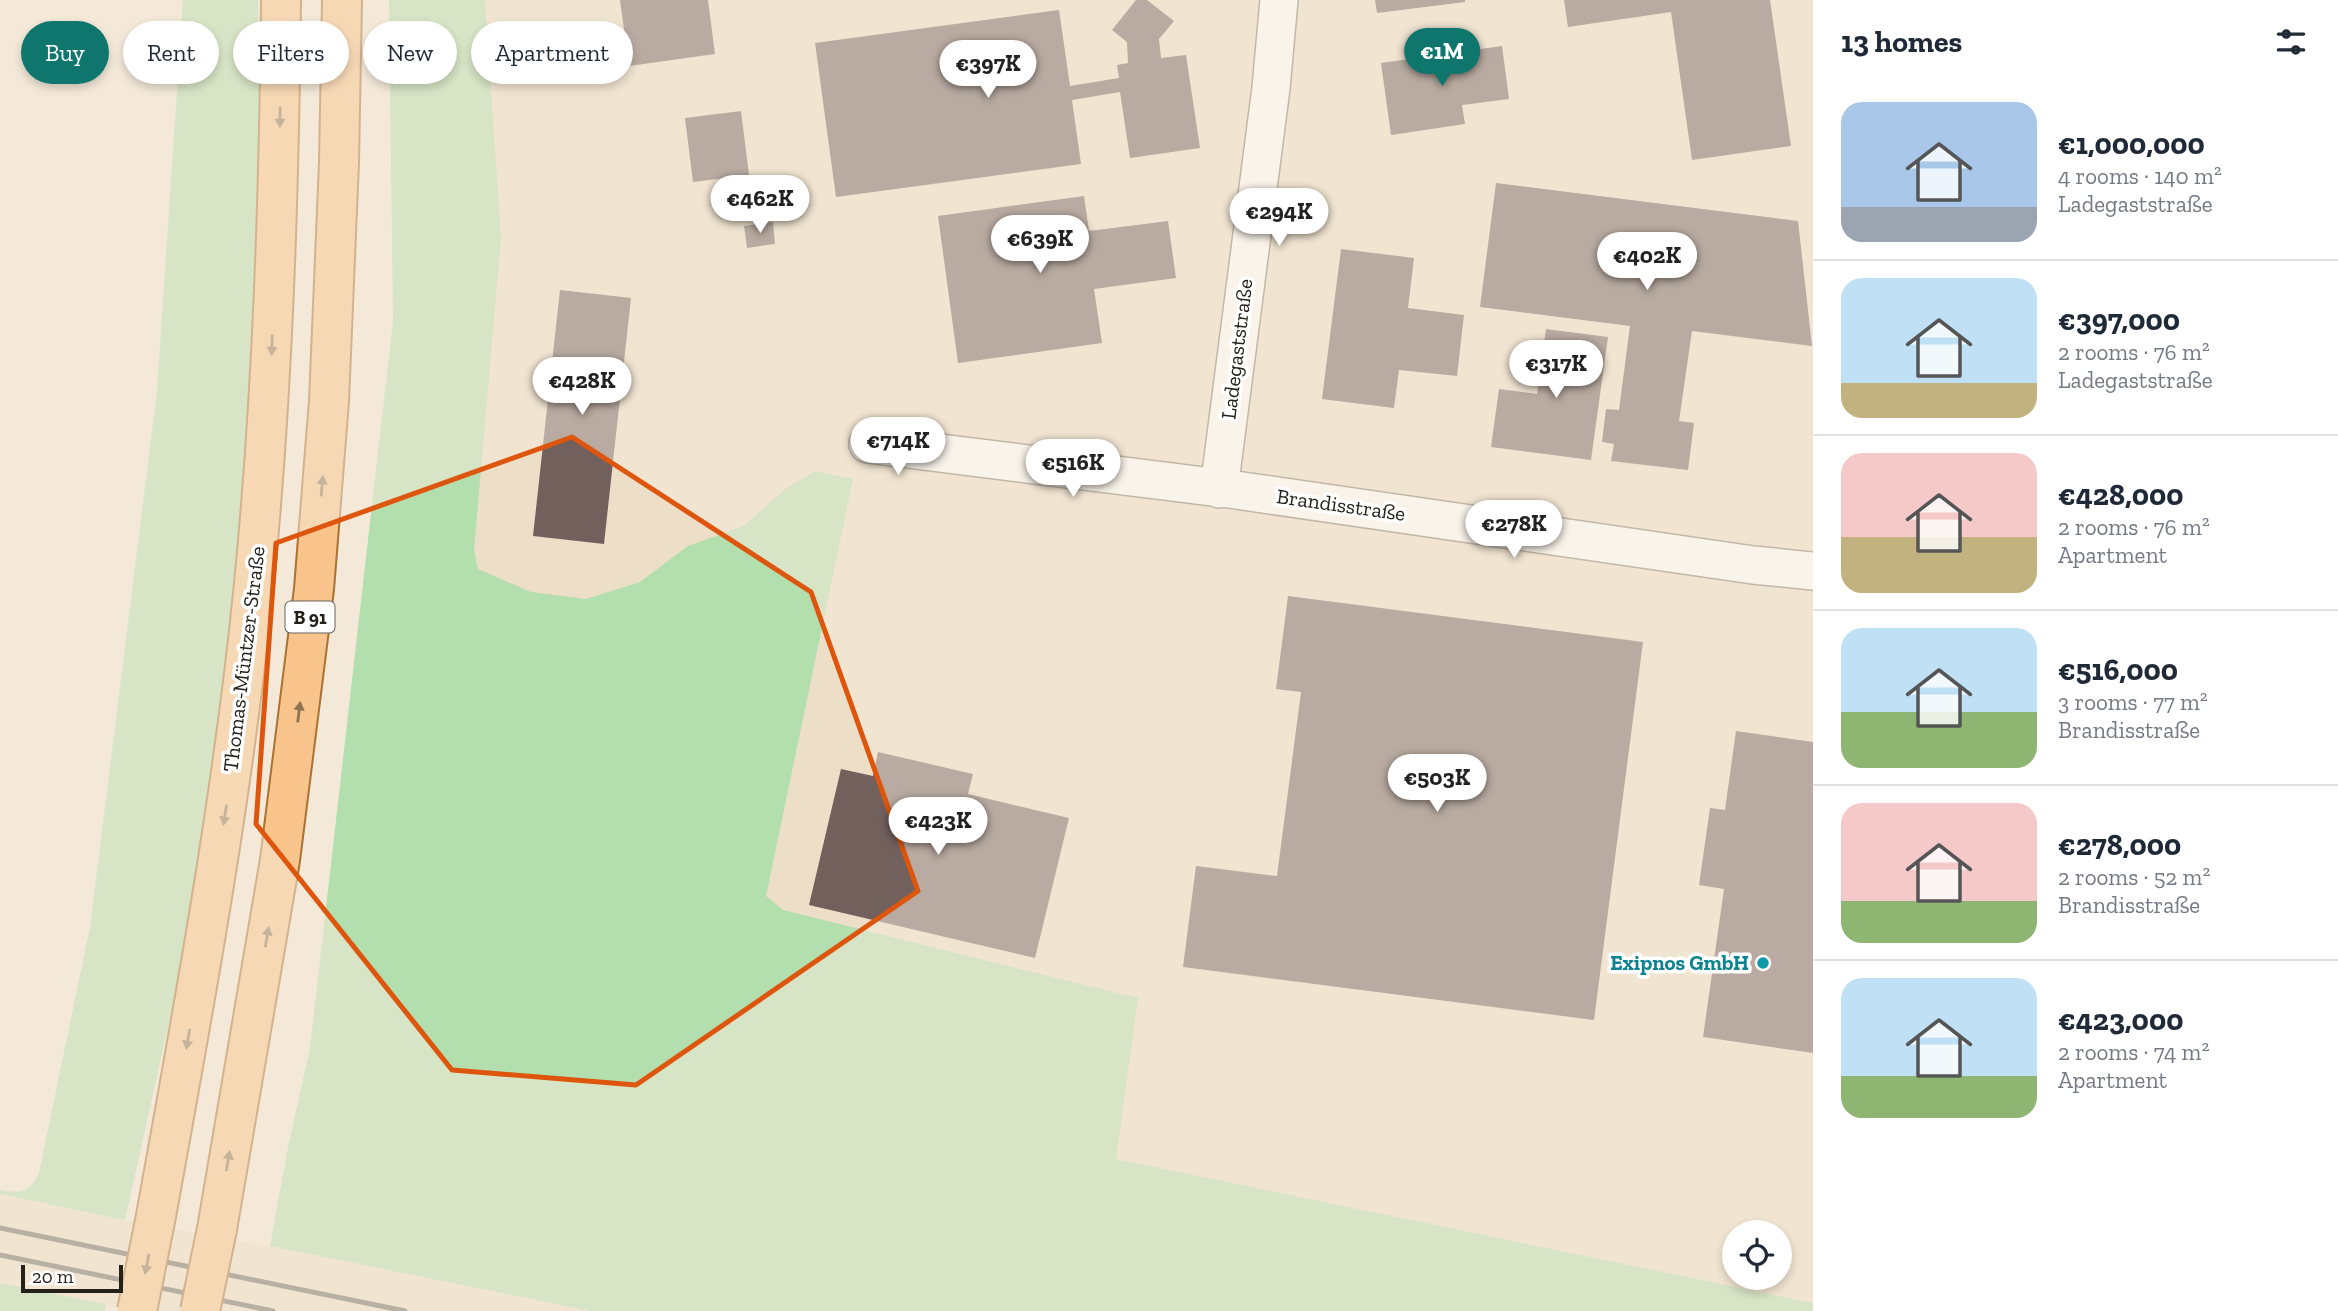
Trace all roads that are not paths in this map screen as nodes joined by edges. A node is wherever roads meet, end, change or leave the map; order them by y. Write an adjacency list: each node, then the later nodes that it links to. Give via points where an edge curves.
1 (281, 0): 7 (main road, Thomas-Müntzer-Straße, one-way to 7, bridge, via 270,393 254,585 205,944)
2 (342, 0): 8 (main road, B 91, one-way to 2, bridge, via 280,860 314,589 329,401)
3 (1279, 0): 5 (street, Ladegaststraße)
4 (868, 444): 5 (street, Brandisstraße)
5 (1219, 489): 6 (street, Brandisstraße)
6 (1813, 571)
7 (137, 1311)
8 (200, 1311)

